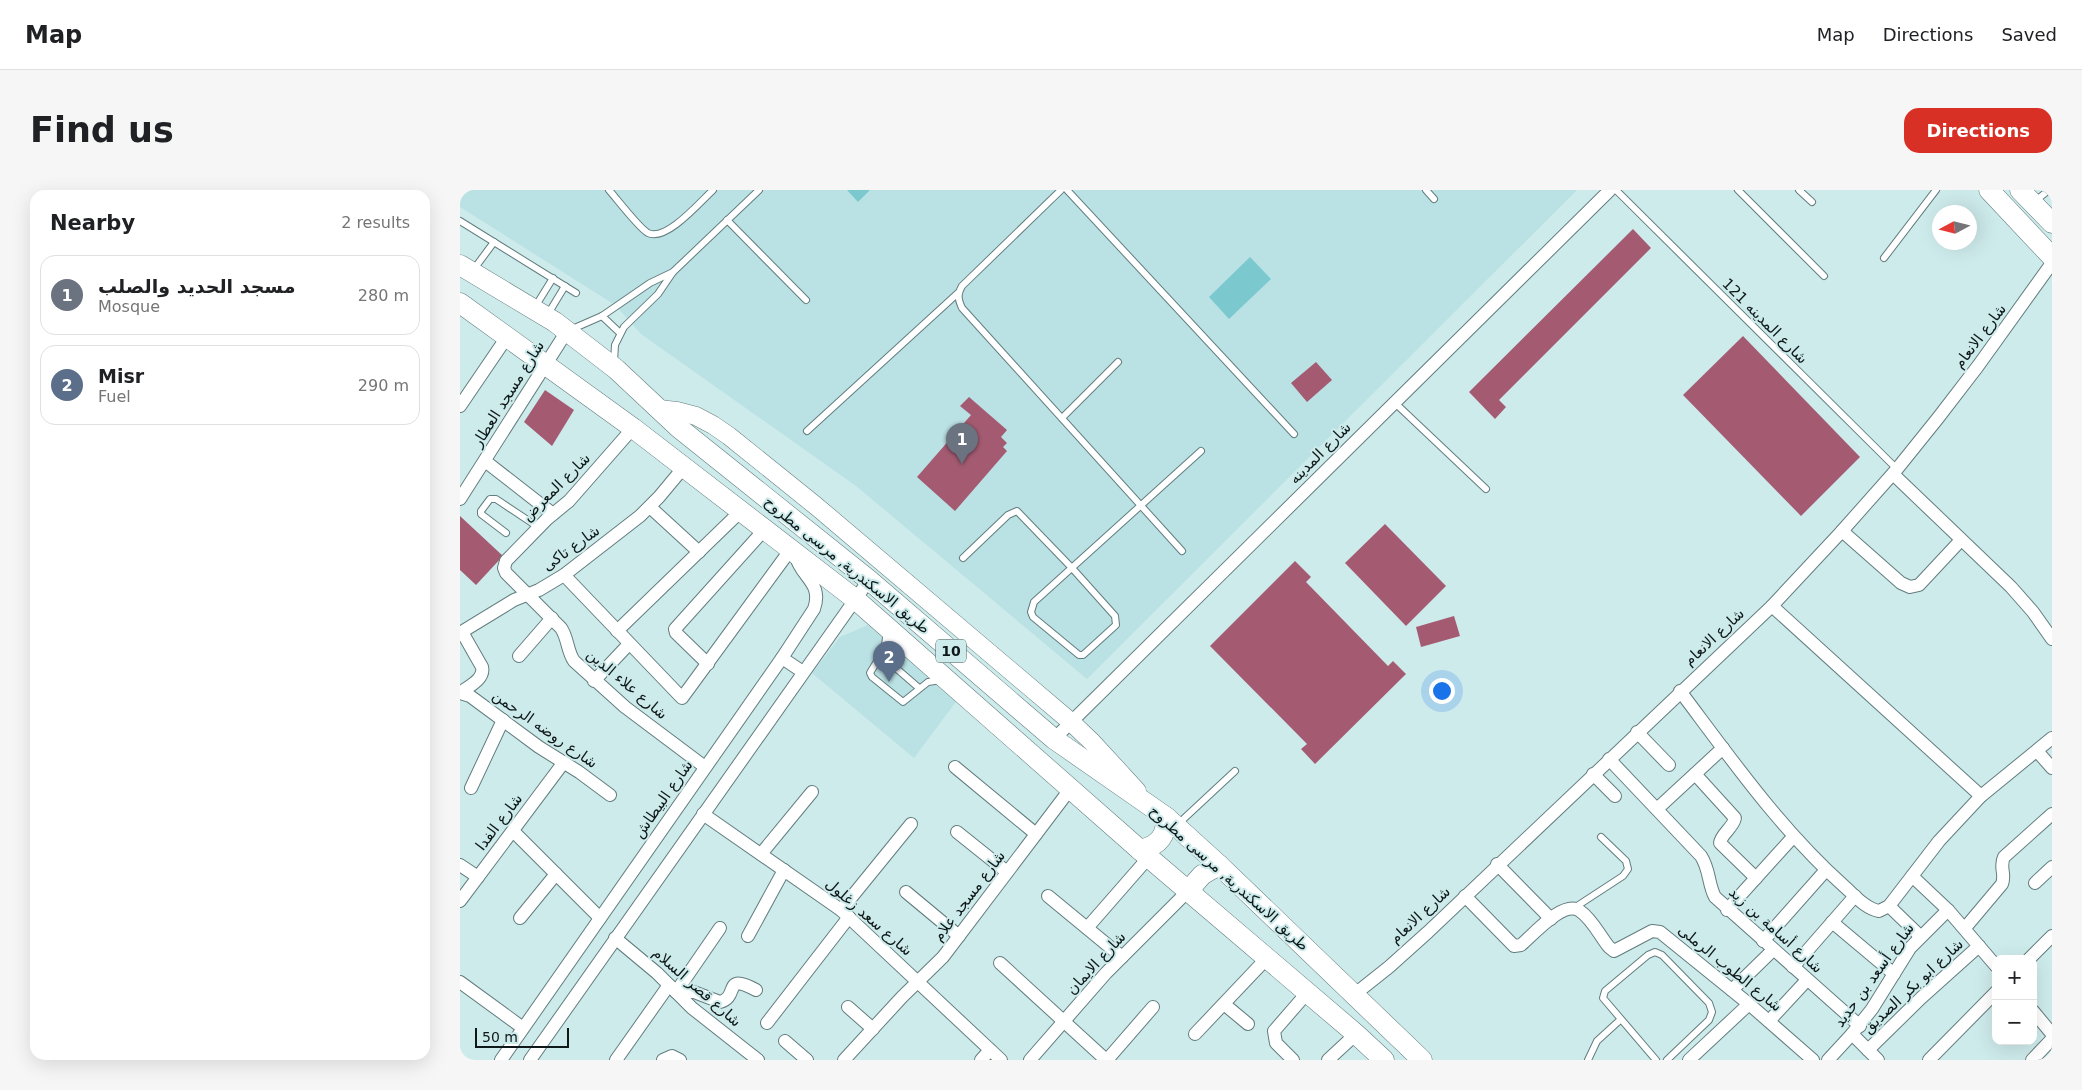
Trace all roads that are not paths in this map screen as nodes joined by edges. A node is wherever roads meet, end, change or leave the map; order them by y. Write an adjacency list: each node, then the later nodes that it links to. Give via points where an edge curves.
1 (608, 190): 2 (lane, via 647,233 656,235 672,228)
2 (713, 190)
3 (758, 190): 17 (lane)
4 (1061, 190): 30 (lane)
5 (1067, 190): 47 (lane)
6 (1426, 190): 15 (lane)
7 (1610, 190): 41 (street, شارع المدينه)
8 (1616, 190): 51 (lane, شارع المدينه 121)
9 (1738, 190): 26 (lane)
10 (1799, 190): 16 (lane)
11 (1936, 190): 22 (lane)
12 (1989, 190): 21 (main road)
13 (2049, 190): 14 (lane)
14 (2027, 196): 19 (main road)
15 (1434, 199)
16 (1812, 202)
17 (727, 220): 25 (lane); 31 (lane)
18 (460, 221): 20 (lane)
19 (2052, 223)
20 (494, 242): 24 (lane); 27 (lane)
21 (2052, 257)
22 (1884, 258)
23 (2052, 263): 51 (street, شارع الانعام, via 1978,366)
24 (466, 269): 33 (main road, طريق الاسكندرية, مرسى مطروح / 10)
25 (673, 272): 34 (lane, via 650,283); 36 (lane, via 658,294)
26 (1824, 276)
27 (553, 278): 28 (lane); 33 (lane)
28 (565, 286): 29 (lane); 33 (lane)
29 (576, 293)
30 (958, 293): 44 (lane, via 962,308); 46 (lane)
31 (806, 300)
32 (460, 303): 37 (main road, طريق الاسكندرية, مرسى مطروح / 10)
33 (540, 313): 35 (main road, طريق الاسكندرية, مرسى مطروح / 10)
34 (602, 316): 35 (lane); 36 (lane)
35 (567, 331): 39 (street, شارع مسجد العطار); 40 (main road, طريق الاسكندرية, مرسى مطروح / 10)
36 (620, 333): 40 (lane, via 613,357)
37 (508, 338): 39 (main road, طريق الاسكندرية, مرسى مطروح / 10); 42 (street)
38 (1118, 362): 44 (lane)
39 (546, 365): 45 (main road, طريق الاسكندرية, مرسى مطروح / 10); 49 (street, شارع مسجد العطار)
40 (616, 369): 43 (main road, طريق الاسكندرية, مرسى مطروح / 10)
41 (1394, 402): 52 (lane); 91 (street, شارع المدينه)
42 (460, 406)
43 (658, 409): 70 (main road, طريق الاسكندرية, مرسى مطروح / 10); 91 (main road, via 696,416 729,436)
44 (1062, 418): 54 (lane)
45 (633, 428): 50 (main road, طريق الاسكندرية, مرسى مطروح / 10); 57 (street, شارع المعرض, via 569,501)
46 (807, 431)
47 (1294, 434)
48 (1201, 451): 54 (lane)
49 (485, 461): 53 (street, شارع مسجد العطار); 57 (street)
50 (684, 467): 55 (street, شارع تاكى); 56 (main road, طريق الاسكندرية, مرسى مطروح / 10)
51 (1895, 472): 60 (street, شارع الانعام); 62 (street)
52 (1486, 489)
53 (460, 499)
54 (1141, 506): 64 (lane); 68 (lane)
55 (650, 507): 65 (street); 69 (street, شارع تاكى)
56 (741, 511): 59 (main road, طريق الاسكندرية, مرسى مطروح / 10); 65 (street)
57 (553, 514): 58 (street, شارع المعرض)
58 (538, 527): 61 (lane, via 490,498 481,514); 67 (street, شارع المعرض, via 506,561)
59 (764, 529): 63 (main road, طريق الاسكندرية, مرسى مطروح / 10); 83 (street, via 675,629)
60 (1842, 531): 62 (street, via 1901,583 1910,587 1919,585); 73 (street, شارع الانعام)
61 (506, 533)
62 (1961, 540): 78 (street, via 2022,600)
63 (792, 551): 72 (main road, طريق الاسكندرية, مرسى مطروح / 10); 82 (street, شارع البيطاش, via 816,591 817,600); 83 (street)
64 (1182, 551)
65 (699, 552): 76 (street)
66 (963, 558): 68 (lane, via 1008,515 1017,511)
67 (504, 568): 71 (street, شارع علاء الدين)
68 (1072, 568): 68 (lane, via 1034,602 1031,612 1033,618 1083,656 1117,621)
69 (564, 574): 71 (street, شارع تاكى); 76 (street)
70 (869, 580): 72 (street); 94 (main road, طريق الاسكندرية, مرسى مطروح / 10)
71 (528, 594): 74 (street, شارع علاء الدين); 77 (street, شارع تاكى)
72 (855, 599): 75 (main road, طريق الاسكندرية, مرسى مطروح / 10); 84 (street)
73 (1772, 606): 88 (street, شارع الانعام); 111 (street)
74 (552, 618): 80 (street); 86 (street, شارع علاء الدين, via 564,633 571,657)
75 (886, 626): 81 (lane); 85 (main road, طريق الاسكندرية, مرسى مطروح / 10)
76 (617, 631): 79 (street)
77 (461, 633): 89 (street, via 483,670 480,678)
78 (2052, 638)
79 (629, 644): 83 (street, via 681,698); 86 (street)
80 (519, 656)
81 (882, 656): 87 (lane); 87 (lane, via 871,671 872,677 903,702)
82 (782, 658): 84 (street); 100 (street, شارع البيطاش)
83 (708, 664)
84 (803, 672): 114 (street)
85 (948, 680): 87 (lane, via 928,682); 107 (main road, طريق الاسكندرية, مرسى مطروح / 10)
86 (594, 681): 100 (street, شارع علاء الدين)
87 (919, 688)
88 (1680, 691): 92 (street, شارع الانعام); 95 (street)
89 (460, 693): 90 (street, شارع روضه الرحمن, via 470,696)
90 (502, 720): 98 (street, شارع روضه الرحمن); 106 (street)
91 (1070, 722): 94 (street, شارع المدينه); 112 (main road)
92 (1637, 732): 97 (street, شارع الانعام); 99 (street)
93 (2052, 738): 96 (street)
94 (1054, 739): 112 (main road, طريق الاسكندرية, مرسى مطروح / 10)
95 (1723, 748): 105 (street); 122 (street)
96 (2037, 751): 102 (street); 111 (street)
97 (1609, 759): 104 (street, شارع الانعام); 113 (street, شارع أسامة بن زيد)
98 (564, 762): 109 (street, شارع روضه الرحمن); 118 (street, شارع الفدا)
99 (1669, 765)
100 (706, 767): 149 (street, شارع البيطاش)
101 (955, 768): 120 (street)
102 (2052, 768)
103 (1235, 771): 116 (lane)
104 (1593, 774): 110 (street); 125 (street, شارع الانعام)
105 (1695, 774): 113 (street); 135 (street, via 1735,818 1720,843)
106 (471, 788)
107 (1071, 788): 120 (street, شارع مسجد علام); 123 (main road, طريق الاسكندرية, مرسى مطروح / 10)
108 (812, 792): 124 (street)
109 (610, 796)
110 (1615, 796)
111 (1981, 796): 133 (street)
112 (1147, 803): 116 (main road, طريق الاسكندرية, مرسى مطروح / 10)
113 (1657, 810): 145 (street, شارع أسامة بن زيد, via 1701,856 1708,870 1711,891)
114 (703, 814): 124 (street, شارع سعد زغلول); 159 (street)
115 (2052, 814): 154 (street, via 2004,857 2002,884)
116 (1171, 822): 123 (main road, via 1164,836); 127 (main road, طريق الاسكندرية, مرسى مطروح / 10)
117 (911, 824): 147 (street)
118 (513, 831): 132 (street); 134 (street, شارع الفدا)
119 (957, 832): 131 (street)
120 (1036, 834): 131 (street, شارع مسجد علام)
121 (1601, 837): 144 (lane, via 1626,861 1628,869 1623,876)
122 (1793, 837): 130 (street); 135 (street)
123 (1145, 853): 137 (main road, طريق الاسكندرية, مرسى مطروح / 10); 153 (street)
124 (761, 854): 129 (street, شارع سعد زغلول)
125 (1498, 864): 140 (street, شارع الانعام); 150 (street)
126 (460, 865): 134 (street)
127 (1220, 865): 137 (main road, via 1202,875); 177 (main road, طريق الاسكندرية, مرسى مطروح / 10)
128 (2052, 867): 136 (street)
129 (784, 870): 147 (street, شارع سعد زغلول); 155 (street)
130 (1826, 870): 141 (street); 160 (street)
131 (1007, 872): 156 (street, شارع مسجد علام)
132 (556, 874): 148 (street); 149 (street)
133 (1912, 876): 143 (street); 146 (street)
134 (478, 877): 142 (street, شارع الفدا)
135 (1756, 878): 145 (street)
136 (2034, 883)
137 (1188, 890): 164 (street, شارع الايمان); 165 (main road, طريق الاسكندرية, مرسى مطروح / 10)
138 (906, 892): 156 (street)
139 (1048, 896): 153 (street)
140 (1464, 896): 150 (street, via 1514,946 1521,945); 177 (street, شارع الانعام)
141 (1855, 896): 143 (street, via 1874,910); 151 (street)
142 (460, 901)
143 (1889, 906): 157 (street)
144 (1574, 908): 150 (street, via 1563,909); 175 (street, شارع الطوب الرملى, via 1584,914 1612,950 1658,931)
145 (1727, 910): 160 (street, شارع أسامة بن زيد)
146 (1948, 910): 154 (street); 157 (street, شارع أسعد بن حديد)
147 (845, 914): 172 (street, شارع سعد زغلول); 187 (street)
148 (520, 918)
149 (600, 918): 189 (street, شارع البيطاش)
150 (1551, 919)
151 (1832, 922): 168 (street); 169 (street)
152 (720, 928): 173 (street)
153 (1087, 928): 164 (street)
154 (1965, 928): 161 (street)
155 (748, 936)
156 (959, 936): 172 (street, شارع مسجد علام, via 936,966)
157 (1920, 936): 169 (street, شارع أسعد بن حديد)
158 (2052, 936): 163 (street)
159 (615, 938): 173 (street, شارع قصر السلام); 200 (street)
160 (1763, 941): 162 (street, شارع أسامة بن زيد)
161 (1979, 946): 166 (street); 198 (street, شارع ابو بكر الصديق)
162 (1773, 950): 168 (street, شارع أسامة بن زيد); 175 (street)
163 (2034, 955)
164 (1122, 957): 185 (street, شارع الايمان)
165 (1267, 958): 176 (main road, طريق الاسكندرية, مرسى مطروح / 10); 179 (street)
166 (1992, 961)
167 (1000, 963): 185 (street)
168 (1793, 967): 170 (street, شارع أسامة بن زيد)
169 (1894, 974): 191 (street, شارع أسعد بن حديد)
170 (1808, 980): 186 (street); 191 (street, شارع أسامة بن زيد)
171 (460, 982): 189 (street)
172 (918, 982): 190 (street, شارع مسجد علام); 197 (street, شارع سعد زغلول)
173 (673, 989): 174 (street, via 694,992 720,1002 738,983); 201 (street); 204 (street, شارع قصر السلام)
174 (756, 990)
175 (1732, 990): 180 (street, شارع الطوب الرملى)
176 (1307, 992): 193 (main road, طريق الاسكندرية, مرسى مطروح / 10); 211 (street, via 1274,1031 1276,1043)
177 (1355, 994): 214 (main road, طريق الاسكندرية, مرسى مطروح / 10)
178 (1992, 996): 222 (street)
179 (1224, 1004): 188 (street); 192 (street)
180 (1749, 1004): 186 (street, شارع الطوب الرملى); 218 (street)
181 (848, 1007): 190 (street)
182 (1153, 1007): 210 (street)
183 (2037, 1016): 194 (street)
184 (1620, 1020): 215 (lane, via 1597,1041); 216 (lane); 217 (lane, via 1605,1002 1605,991 1648,955 1659,953 1709,1003 1712,1012 1709,1020)
185 (1064, 1021): 209 (street, شارع الايمان); 210 (street)
186 (1769, 1021): 219 (street, شارع الطوب الرملى)
187 (767, 1023)
188 (1248, 1024)
189 (523, 1028): 199 (street, شارع البيطاش)
190 (873, 1029): 206 (street, شارع مسجد علام)
191 (1856, 1030): 198 (street, شارع أسامة بن زيد); 220 (street, شارع أسعد بن حديد)
192 (1195, 1034)
193 (1356, 1034): 212 (street); 213 (main road, طريق الاسكندرية, مرسى مطروح / 10)
194 (2052, 1034)
195 (2052, 1039): 223 (street)
196 (785, 1041): 205 (street)
197 (990, 1050): 207 (street); 208 (street, شارع سعد زغلول)
198 (1868, 1050): 221 (street, شارع أسامة بن زيد)
199 (500, 1060)
200 (530, 1060)
201 (616, 1060)
202 (663, 1060): 203 (street, via 672,1056)
203 (680, 1060)
204 (758, 1060)
205 (807, 1060)
206 (844, 1060)
207 (981, 1060)
208 (1001, 1060)
209 (1030, 1060)
210 (1107, 1060)
211 (1293, 1060)
212 (1328, 1060)
213 (1384, 1060)
214 (1422, 1060)
215 (1588, 1060)
216 (1656, 1060)
217 (1667, 1060)
218 (1688, 1060)
219 (1813, 1060)
220 (1828, 1060)
221 (1878, 1060)
222 (1929, 1060)
223 (2032, 1060)

